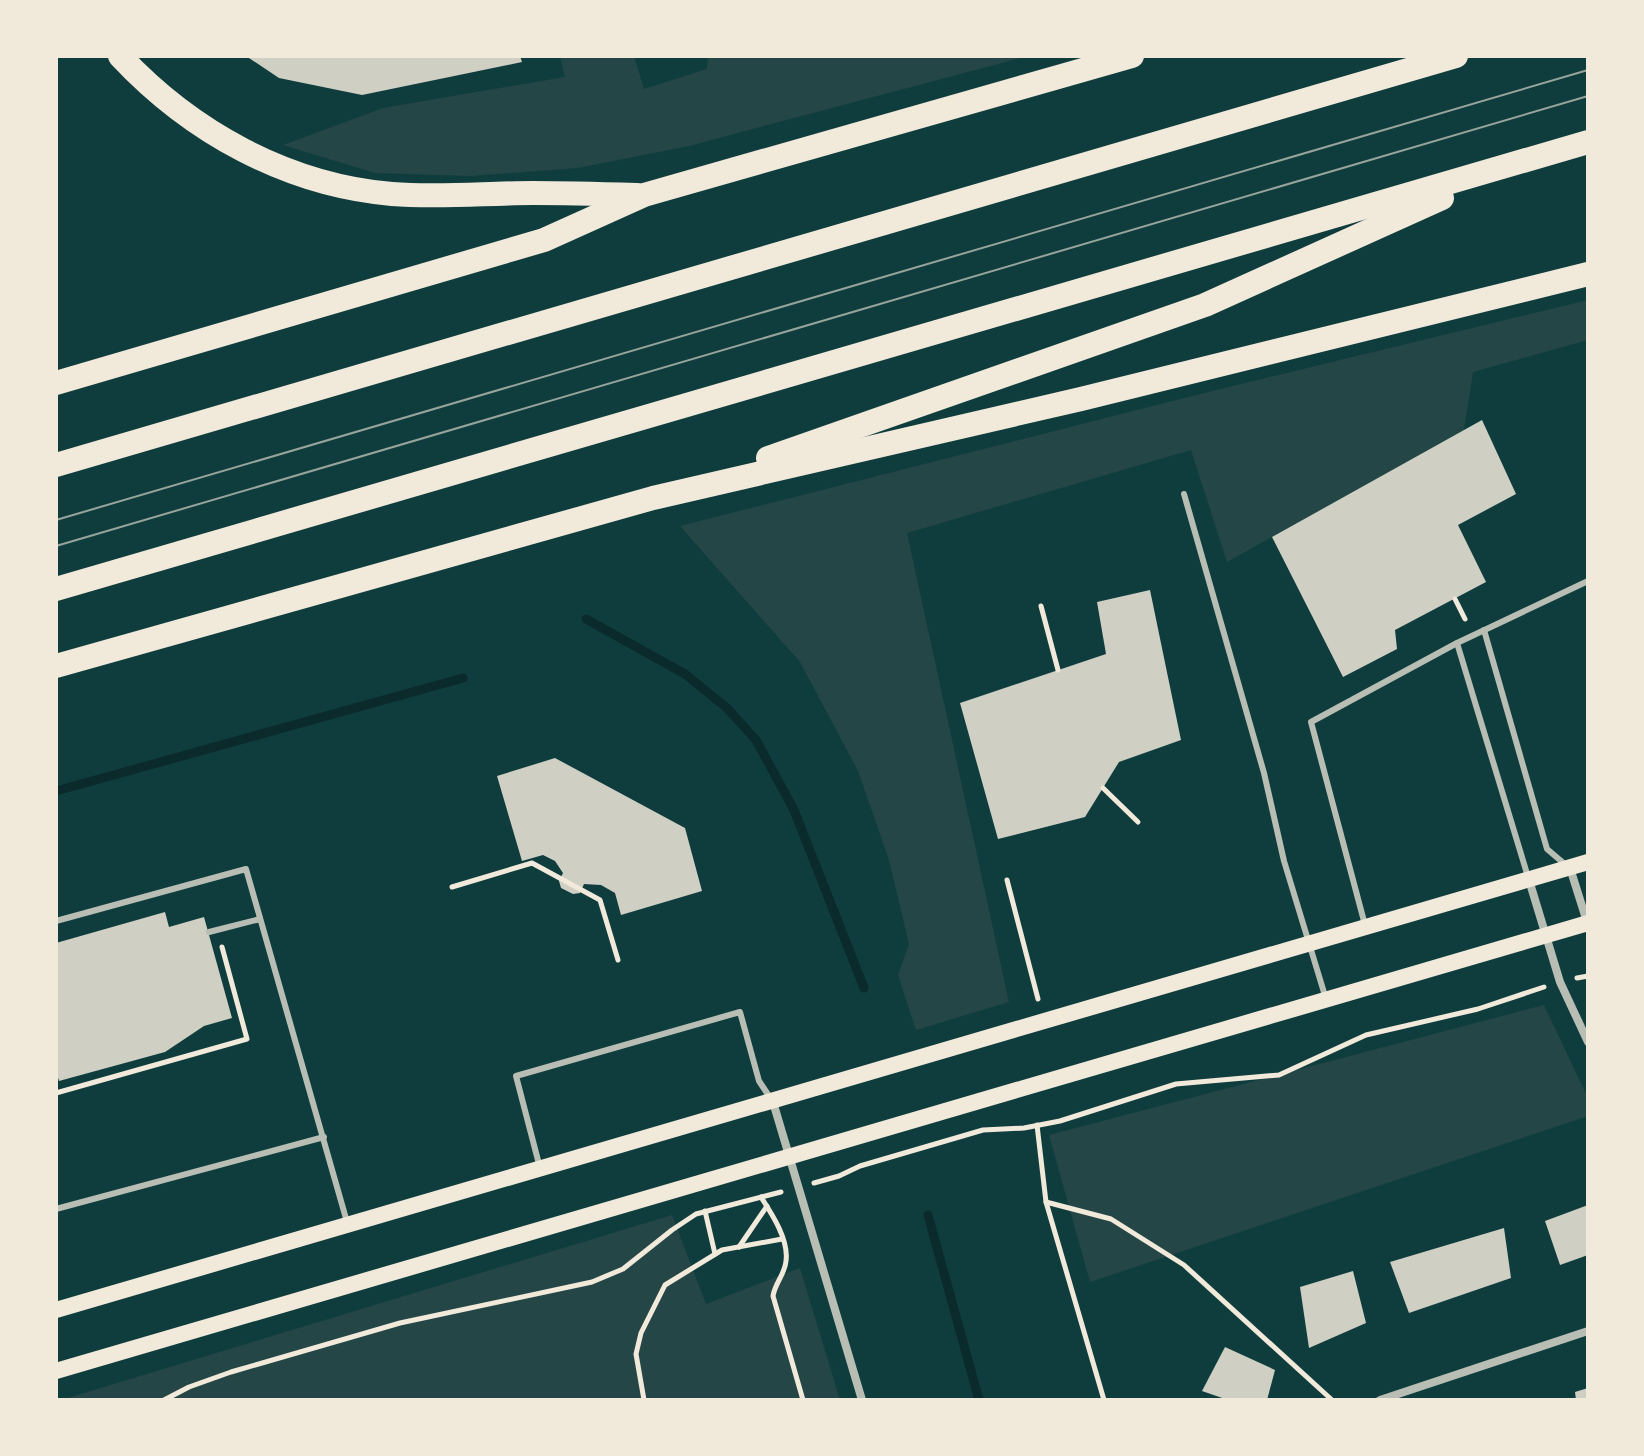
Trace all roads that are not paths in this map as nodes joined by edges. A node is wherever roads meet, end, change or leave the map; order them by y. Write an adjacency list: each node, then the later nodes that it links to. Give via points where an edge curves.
1 (120, 56): 6 (highway, via 164,98 219,137 275,165 333,184 426,196)
2 (1132, 56): 6 (highway)
3 (1456, 56): 9 (highway)
4 (1588, 142): 5 (highway)
5 (1524, 161): 11 (highway, via 1205,305); 13 (highway)
6 (644, 195): 8 (highway, via 544,240)
7 (1588, 274): 11 (highway)
8 (56, 383)
9 (56, 465)
10 (1184, 494): 26 (lane)
11 (653, 498): 16 (highway)
12 (1588, 581): 14 (lane)
13 (56, 589)
14 (1484, 630): 15 (lane); 18 (lane, via 1547,849)
15 (1457, 643): 19 (lane); 23 (lane, via 1311,722)
16 (56, 666)
17 (1588, 862): 18 (main road)
18 (1570, 868): 19 (main road); 22 (street)
19 (1529, 880): 23 (main road); 25 (street)
20 (260, 919): 21 (lane, via 246,869); 24 (lane); 30 (lane)
21 (56, 921)
22 (1588, 924): 25 (main road)
23 (1366, 928): 26 (main road)
24 (209, 932)
25 (1545, 935): 27 (main road); 28 (street)
26 (1309, 944): 27 (lane); 29 (main road)
27 (1326, 999): 31 (main road)
28 (1588, 1042)
29 (773, 1102): 31 (street); 32 (main road); 32 (lane, via 759,1081 740,1012 516,1076)
30 (324, 1137): 33 (lane); 34 (lane)
31 (789, 1155): 37 (main road); 38 (street)
32 (540, 1169): 34 (main road)
33 (56, 1209)
34 (348, 1226): 35 (main road)
35 (56, 1310)
36 (1588, 1331): 39 (street)
37 (56, 1371)
38 (862, 1400)
39 (1380, 1400)

